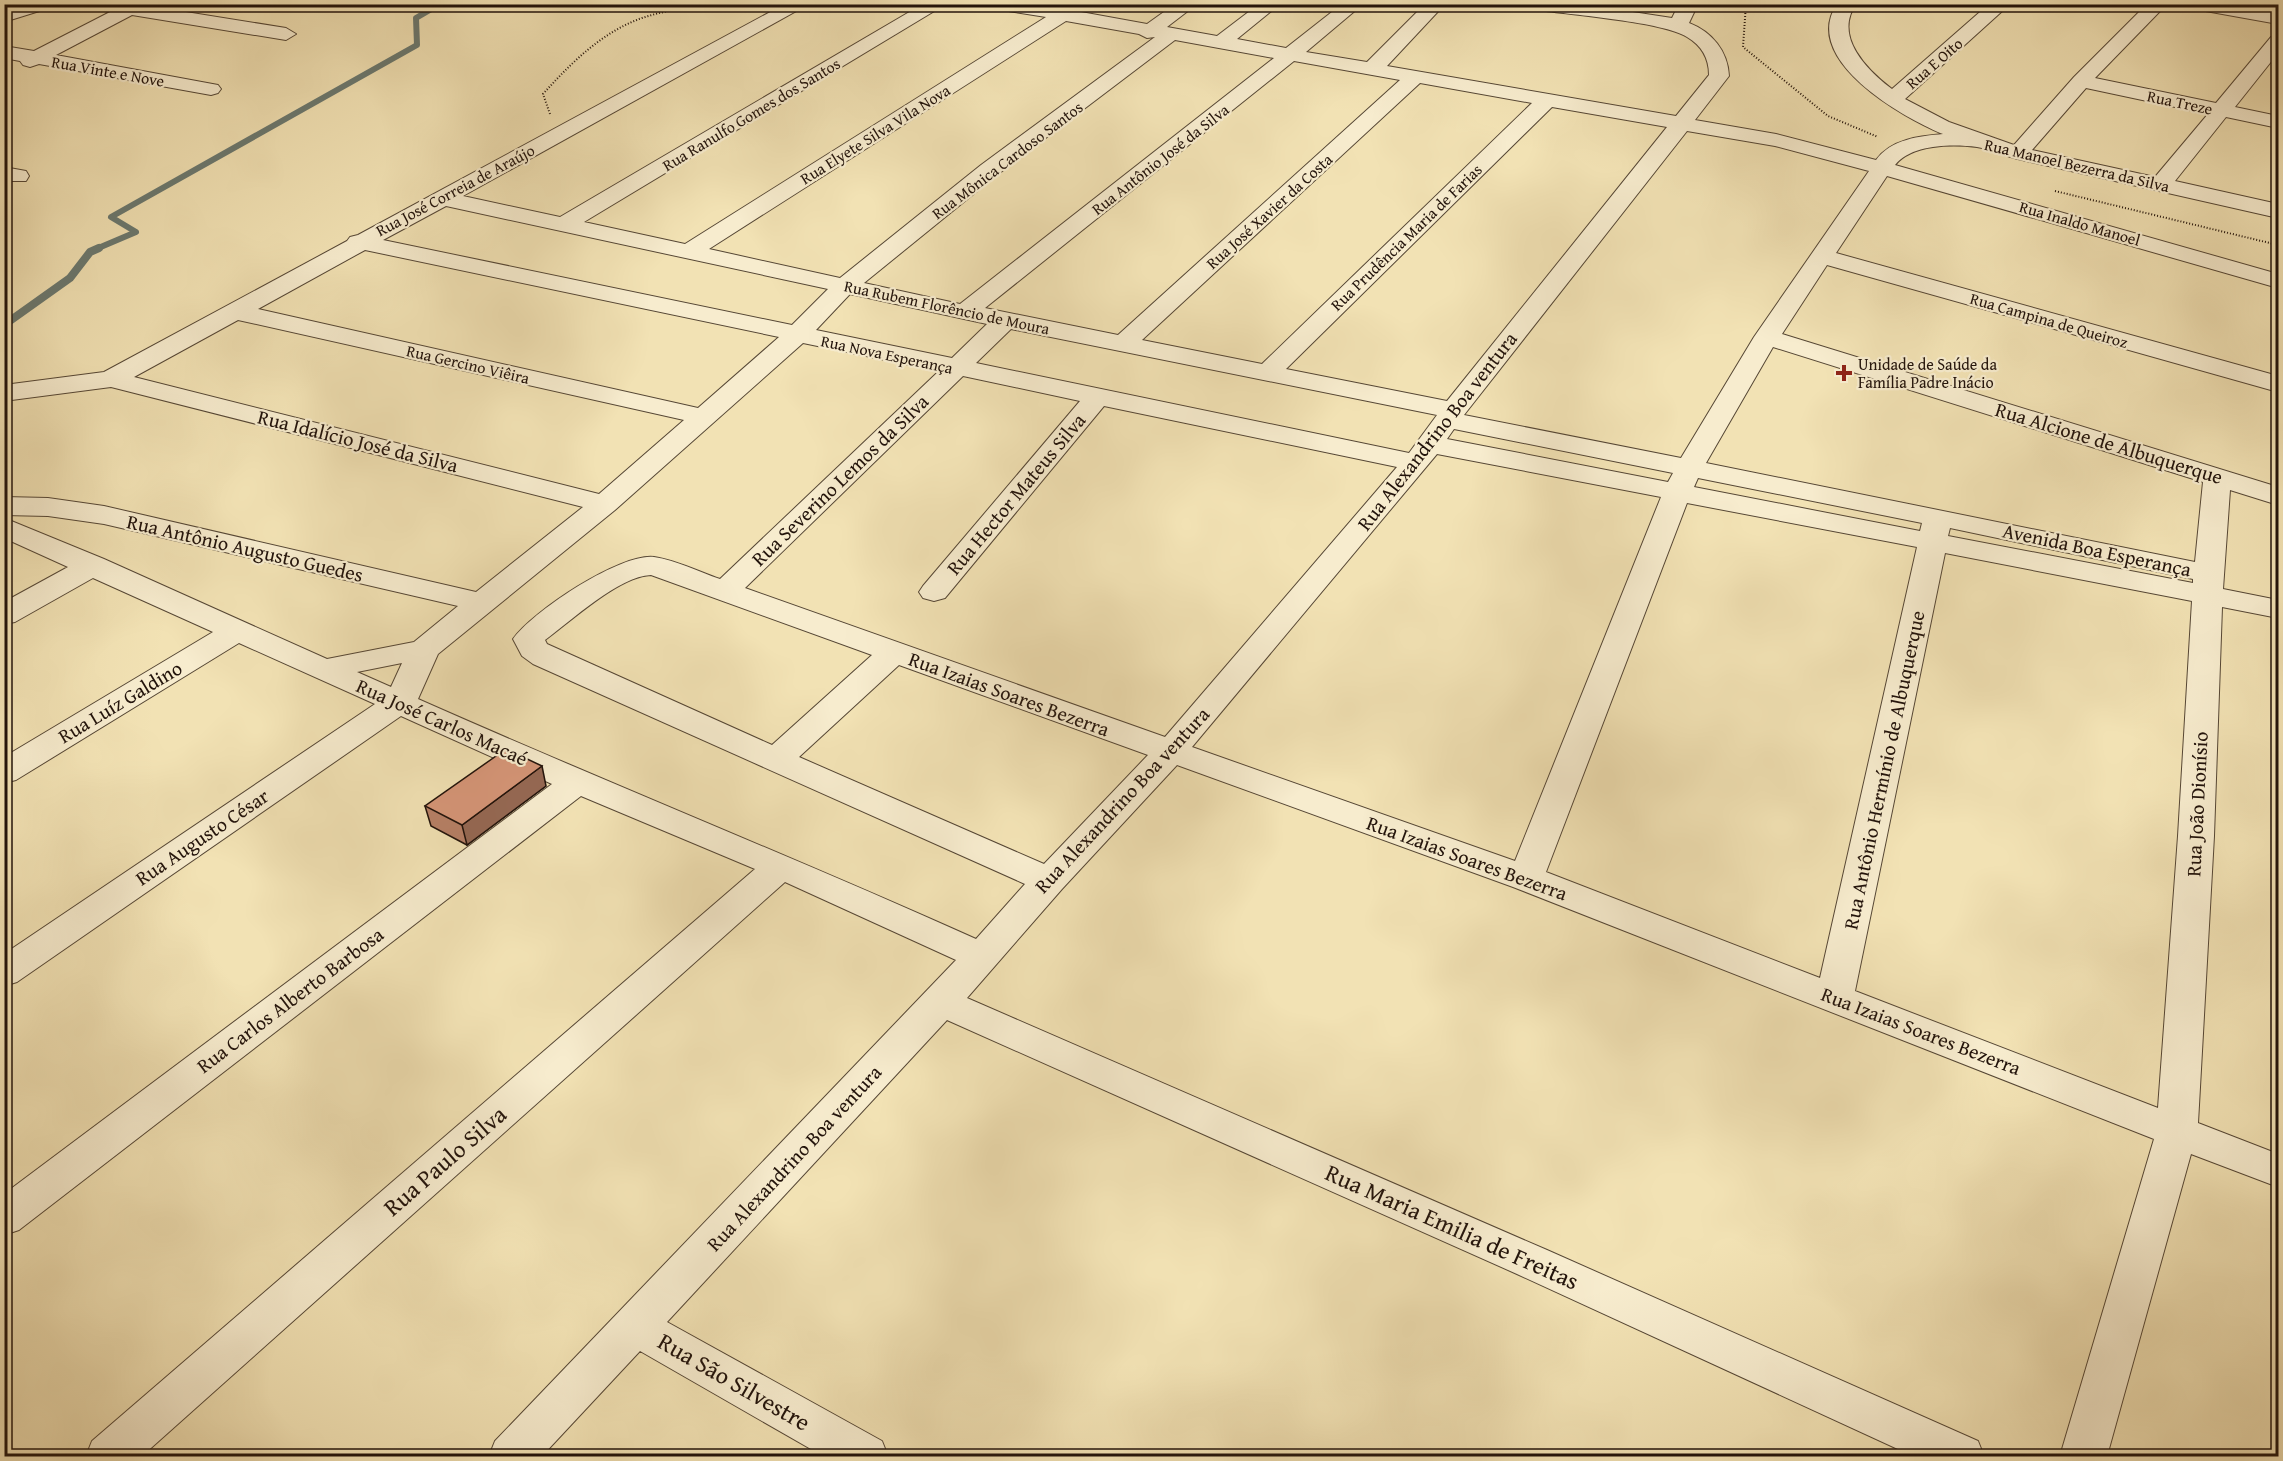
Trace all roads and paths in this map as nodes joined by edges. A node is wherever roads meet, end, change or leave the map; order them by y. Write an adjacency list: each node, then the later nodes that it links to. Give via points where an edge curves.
1 (42, 4): 19 (street)
2 (97, 4): 18 (street)
3 (697, 4): 41 (path, via 641,19 597,42 562,72 543,94)
4 (800, 4): 41 (street, Rua José Correia de Araújo)
5 (937, 4): 50 (street, Rua Ranulfo Gomes dos Santos)
6 (1002, 4): 20 (street, Rua Inaldo Manoel)
7 (1188, 4): 23 (street)
8 (1271, 4): 27 (street)
9 (1354, 4): 29 (street, Rua Antônio José da Silva)
10 (1436, 4): 31 (street)
11 (1540, 4): 17 (street)
12 (1689, 4): 22 (street)
13 (2001, 4): 37 (street, Rua E Oito)
14 (2157, 4): 34 (street)
15 (1853, 5): 37 (street, Rua Manoel Bezerra da Silva, via 1838,28 1845,53 1857,71)
16 (2210, 5): 21 (street)
17 (1590, 8): 22 (street)
18 (130, 9): 24 (street); 30 (street)
19 (4, 16)
20 (1060, 16): 23 (street, Rua Inaldo Manoel); 52 (street, Rua Elyete Silva Vila Nova)
21 (2278, 18)
22 (1678, 25): 39 (street, Rua Alexandrino Boa ventura, via 1700,36 1720,63 1719,76)
23 (1147, 32): 25 (street, Rua Inaldo Manoel)
24 (286, 34)
25 (1170, 35): 27 (street, Rua Inaldo Manoel); 55 (street, Rua Mônica Cardoso Santos, via 989,170)
26 (2278, 41): 38 (street)
27 (1219, 44): 29 (street, Rua Inaldo Manoel)
28 (4, 52): 30 (street, Rua Vinte e Nove)
29 (1290, 57): 31 (street, Rua Inaldo Manoel); 57 (street, Rua Antônio José da Silva)
30 (36, 58): 32 (street); 35 (street, Rua Vinte e Nove)
31 (1371, 70): 33 (street, Rua Inaldo Manoel)
32 (4, 74)
33 (1415, 77): 36 (street, Rua Inaldo Manoel); 61 (street, Rua José Xavier da Costa)
34 (2082, 81): 38 (street, Rua Treze); 43 (street)
35 (212, 89)
36 (1546, 101): 39 (street, Rua Inaldo Manoel); 63 (street, Rua Prudência Maria de Farias)
37 (1900, 103): 42 (street, via 1911,124); 44 (street, Rua Manoel Bezerra da Silva)
38 (2221, 110): 40 (street, Rua Treze); 47 (street)
39 (1686, 117): 45 (street, Rua Inaldo Manoel); 69 (street, Rua Alexandrino Boa ventura)
40 (2278, 122)
41 (558, 134): 48 (street, Rua José Correia de Araújo)
42 (1902, 147): 44 (street, via 1921,142); 45 (street)
43 (2018, 153): 44 (street, Rua Manoel Bezerra da Silva); 47 (street, Rua Manoel Bezerra da Silva)
44 (1984, 156): 46 (street, via 1963,178)
45 (1880, 168): 46 (street, Rua Inaldo Manoel); 53 (street)
46 (1929, 180): 54 (street, Rua Inaldo Manoel)
47 (2160, 185): 49 (street, Rua Manoel Bezerra da Silva)
48 (440, 198): 50 (street, Rua Rubem Florêncio de Moura); 51 (street, Rua José Correia de Araújo)
49 (2278, 212)
50 (565, 224): 52 (street, Rua Rubem Florêncio de Moura)
51 (358, 243): 56 (street, Rua José Correia de Araújo); 59 (street, Rua Nova Esperança)
52 (689, 252): 55 (street, Rua Rubem Florêncio de Moura)
53 (1820, 256): 60 (street); 65 (street, Rua Campina de Queiroz)
54 (2278, 281)
55 (845, 286): 57 (street, Rua Rubem Florêncio de Moura); 59 (street, Rua Mônica Cardoso Santos)
56 (233, 311): 64 (street, Rua José Correia de Araújo); 68 (street, Rua Gercino Viêira)
57 (965, 312): 58 (street, Rua Rubem Florêncio de Moura)
58 (1005, 320): 61 (street, Rua Rubem Florêncio de Moura); 62 (street, Rua Severino Lemos da Silva)
59 (797, 335): 62 (street, Rua Nova Esperança); 68 (street, Rua Mônica Cardoso Santos)
60 (1767, 337): 70 (street); 71 (street, Rua Alcione de Albuquerque)
61 (1123, 344): 63 (street, Rua Rubem Florêncio de Moura)
62 (957, 368): 67 (street, Rua Nova Esperança); 80 (street, Rua Severino Lemos da Silva)
63 (1267, 373): 69 (street, Rua Rubem Florêncio de Moura)
64 (111, 379): 66 (street); 74 (street, Rua Idalício José da Silva)
65 (2278, 384)
66 (4, 393)
67 (1098, 396): 69 (street, Rua Nova Esperança); 81 (street, Rua Hector Mateus Silva)
68 (704, 417): 74 (street, Rua Mônica Cardoso Santos)
69 (1437, 434): 70 (street); 72 (street); 90 (street, Rua Alexandrino Boa ventura)
70 (1690, 467): 72 (street); 77 (street)
71 (2217, 477): 73 (street, Rua Alcione de Albuquerque); 79 (street, Rua João Dionísio)
72 (1677, 492): 77 (street); 95 (street)
73 (2278, 496)
74 (605, 504): 82 (street, Rua Mônica Cardoso Santos)
75 (4, 506): 82 (street, Rua Antônio Augusto Guedes, via 104,515)
76 (4, 527): 78 (street, Rua José Carlos Macaé)
77 (1935, 529): 79 (street, Avenida Boa Esperança); 99 (street, Rua Antônio Hermínio de Albuquerque)
78 (93, 565): 84 (street); 85 (street, Rua José Carlos Macaé)
79 (2208, 585): 83 (street, Avenida Boa Esperança, via 2247,602); 101 (street, Rua João Dionísio)
80 (724, 592): 87 (street, Rua Izaias Soares Bezerra); 91 (street, Rua Izaias Soares Bezerra, via 647,564 609,582 534,633 529,644 544,657)
81 (934, 592)
82 (483, 603): 86 (street, Rua Mônica Cardoso Santos)
83 (2278, 609)
84 (4, 615)
85 (235, 632): 88 (street, Rua José Carlos Macaé); 92 (street, Rua Luíz Galdino)
86 (424, 649): 88 (street); 89 (street)
87 (894, 652): 90 (street, Rua Izaias Soares Bezerra); 91 (street)
88 (323, 669): 89 (street, Rua José Carlos Macaé)
89 (400, 702): 93 (street, Rua José Carlos Macaé); 98 (street, Rua Augusto César)
90 (1170, 752): 95 (street, Rua Izaias Soares Bezerra); 96 (street, Rua Alexandrino Boa ventura)
91 (777, 758): 96 (street)
92 (4, 772)
93 (577, 782): 94 (street, Rua José Carlos Macaé); 103 (street, Rua Carlos Alberto Barbosa)
94 (781, 866): 97 (street, Rua José Carlos Macaé); 105 (street, Rua Paulo Silva)
95 (1526, 878): 99 (street, Rua Izaias Soares Bezerra)
96 (1049, 880): 97 (street, Rua Alexandrino Boa ventura)
97 (981, 956): 100 (street, Rua Alexandrino Boa ventura)
98 (4, 973)
99 (1835, 997): 101 (street, Rua Izaias Soares Bezerra)
100 (941, 1002): 104 (street, Rua Alexandrino Boa ventura); 108 (street, Rua Maria Emilia de Freitas)
101 (2177, 1131): 102 (street, Rua Izaias Soares Bezerra); 109 (street, Rua João Dionísio)
102 (2278, 1171)
103 (4, 1218)
104 (635, 1326): 106 (street, Rua Alexandrino Boa ventura); 107 (street, Rua São Silvestre)
105 (110, 1456)
106 (512, 1456)
107 (865, 1456)
108 (1961, 1456)
109 (2084, 1456)

